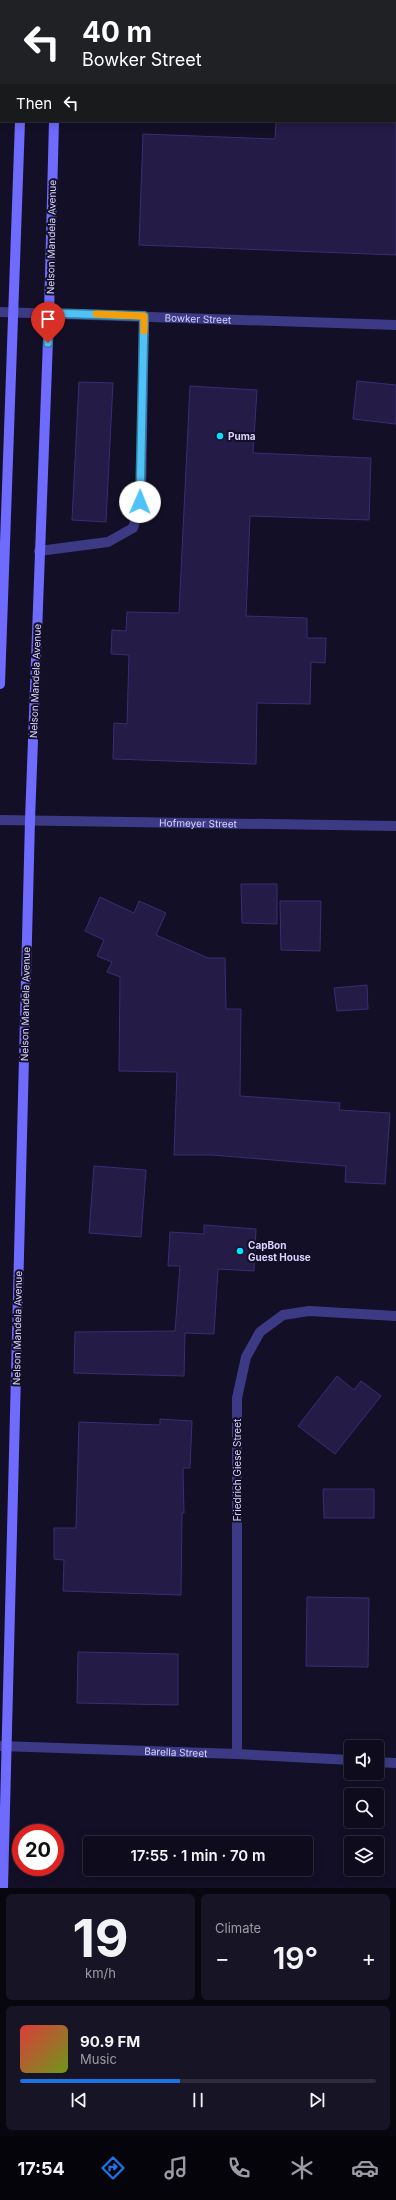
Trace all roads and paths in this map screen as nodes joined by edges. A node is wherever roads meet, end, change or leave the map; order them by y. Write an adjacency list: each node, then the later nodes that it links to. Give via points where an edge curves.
1 (20, 122): 4 (main road)
2 (54, 122): 5 (main road, Nelson Mandela Avenue)
3 (0, 312): 4 (street, Bowker Street)
4 (14, 312): 5 (street, Bowker Street); 9 (main road)
5 (49, 313): 6 (street, Bowker Street); 8 (main road, Nelson Mandela Avenue)
6 (144, 316): 7 (street, Bowker Street); 8 (street, via 140,502 134,528 108,542)
7 (396, 325)
8 (39, 551): 11 (main road, Nelson Mandela Avenue)
9 (0, 684)
10 (0, 820): 11 (street, Hofmeyer Street)
11 (30, 820): 12 (street, Hofmeyer Street); 14 (main road, Nelson Mandela Avenue)
12 (396, 826)
13 (396, 1316): 15 (street, Friedrich Giese Street, via 309,1311 283,1315 260,1332 246,1357 237,1398)
14 (3, 1746): 15 (street, Barella Street); 19 (main road, Nelson Mandela Avenue)
15 (237, 1754): 16 (street, Barella Street)
16 (344, 1760)
17 (384, 1762): 18 (street)
18 (396, 1763)
19 (3, 1888)

